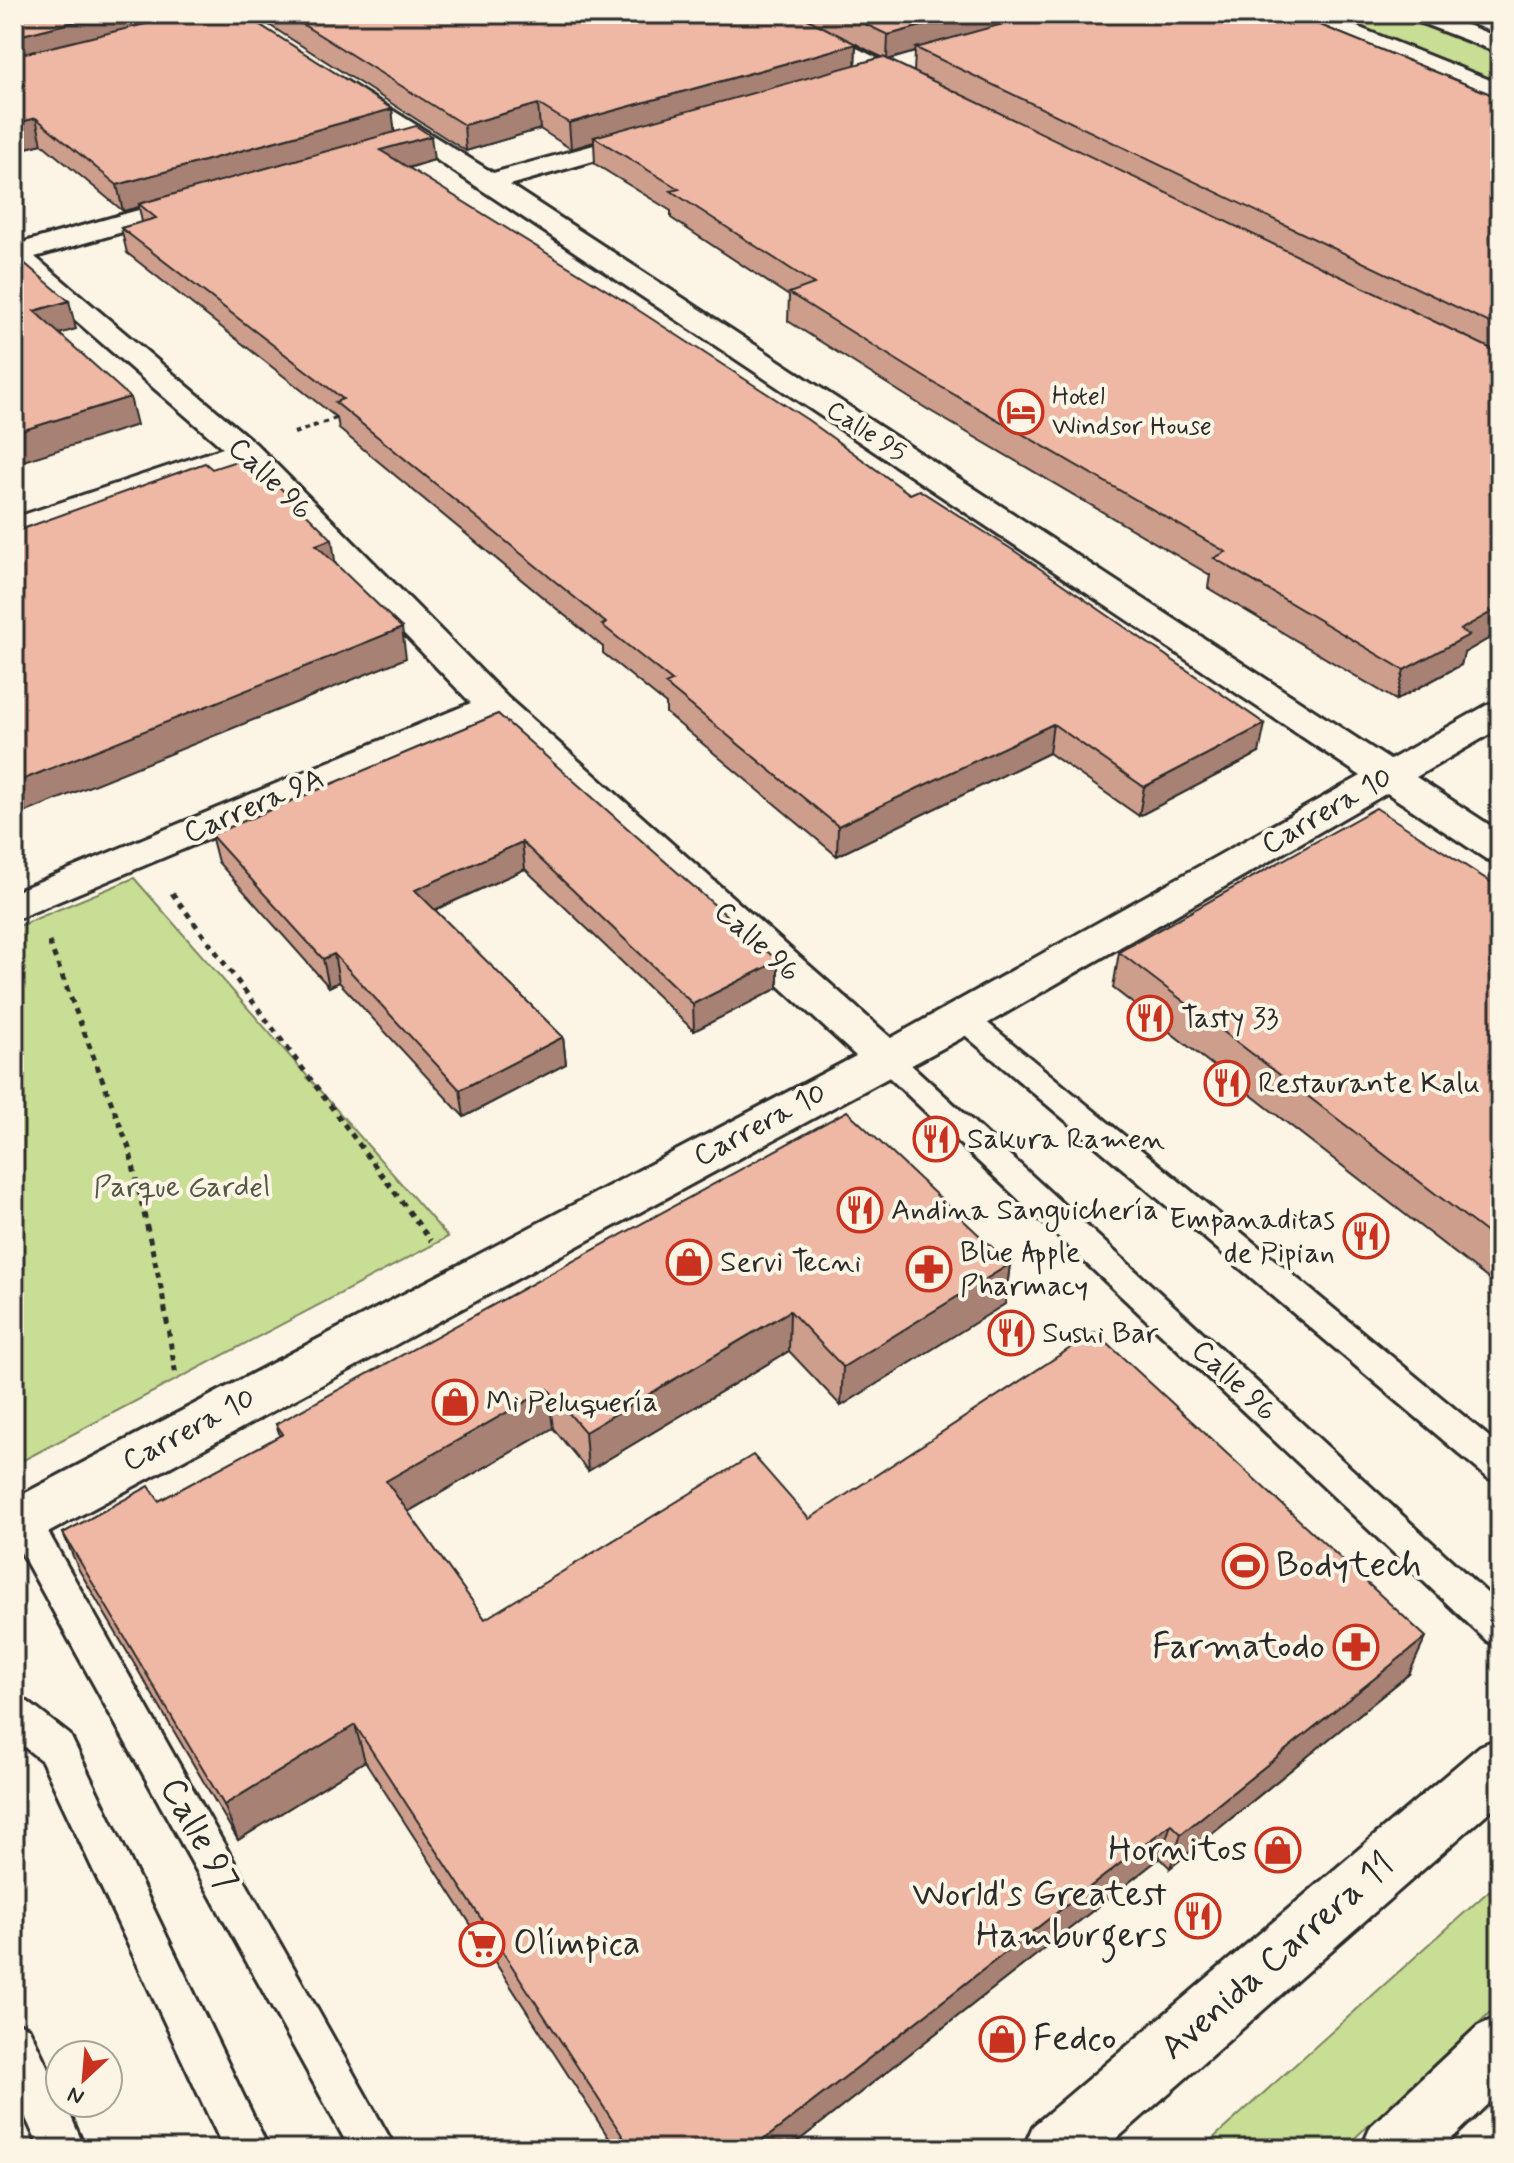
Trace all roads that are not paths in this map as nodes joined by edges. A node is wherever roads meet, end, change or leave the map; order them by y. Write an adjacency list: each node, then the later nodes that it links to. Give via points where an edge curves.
1 (769, 14): 7 (street)
2 (1305, 14): 9 (street)
3 (1419, 14): 4 (street)
4 (1500, 46)
5 (926, 61): 7 (street)
6 (320, 72): 12 (street, Calle 95)
7 (886, 72): 8 (street); 10 (street)
8 (847, 83)
9 (1500, 93)
10 (938, 98)
11 (671, 132): 14 (street)
12 (422, 138): 13 (street); 14 (street, Calle 95)
13 (397, 146)
14 (491, 182): 21 (street, Calle 95)
15 (229, 194): 16 (street)
16 (15, 254): 17 (street, Calle 96)
17 (245, 451): 18 (street); 19 (street, Calle 96)
18 (14, 529)
19 (495, 706): 23 (street, Carrera 9A); 25 (street, Calle 96)
20 (1500, 713): 21 (street, Carrera 10)
21 (1388, 776): 22 (street, Calle 95); 24 (street, Carrera 10)
22 (1500, 850)
23 (24, 903)
24 (963, 1018): 25 (street, Carrera 10); 26 (lane)
25 (886, 1058): 27 (street, Carrera 10); 28 (lane, Calle 96)
26 (1500, 1467)
27 (18, 1522): 35 (lane, Calle 97)
28 (1500, 1629)
29 (14, 1715): 34 (lane, via 56,1748)
30 (1500, 1765): 36 (street, Avenida Carrera 11)
31 (14, 2043): 33 (lane)
32 (1500, 2048): 37 (street)
33 (63, 2149)
34 (247, 2149)
35 (374, 2149)
36 (1056, 2149)
37 (1394, 2149)

